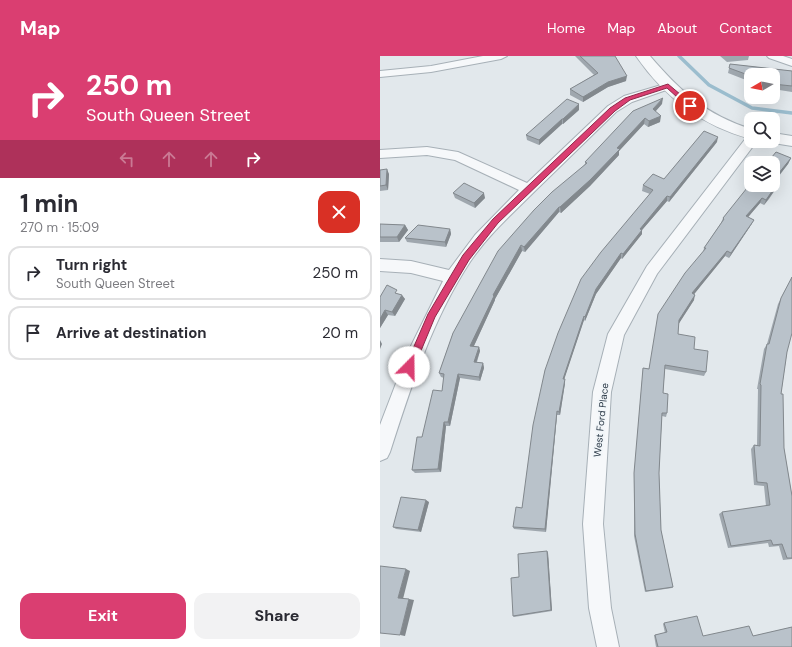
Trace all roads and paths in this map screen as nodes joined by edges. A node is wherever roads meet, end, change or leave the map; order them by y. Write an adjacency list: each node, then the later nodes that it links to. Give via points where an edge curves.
1 (501, 56): 4 (street)
2 (643, 56): 7 (street)
3 (773, 56): 5 (street)
4 (483, 58): 6 (street, via 431,69)
5 (792, 63)
6 (380, 74)
7 (668, 86): 8 (street, via 699,112); 13 (street, via 620,103)
8 (744, 132)
9 (780, 139): 10 (street)
10 (792, 141)
11 (745, 148): 17 (street, West Ford Place, via 652,270 616,334 602,392 593,524 600,608)
12 (380, 154): 13 (street, via 427,151 458,156)
13 (529, 189): 15 (street, via 496,221)
14 (380, 265): 15 (street, via 411,267)
15 (453, 278): 16 (street, via 419,343)
16 (381, 446)
17 (608, 647)

